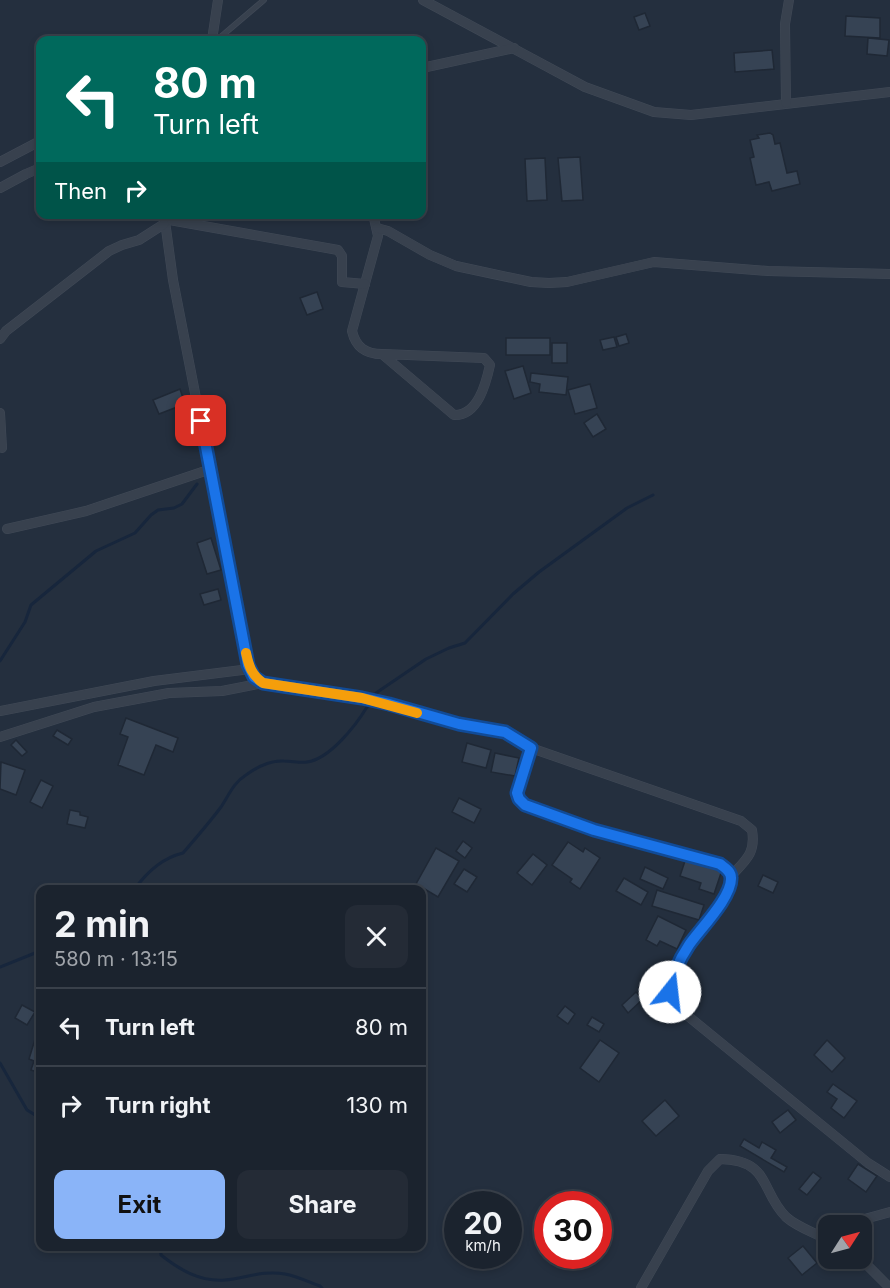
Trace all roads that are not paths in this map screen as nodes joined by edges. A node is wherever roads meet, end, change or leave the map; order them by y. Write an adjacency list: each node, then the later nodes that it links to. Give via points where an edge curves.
1 (218, 0): 5 (street)
2 (264, 0): 6 (lane)
3 (423, 0): 7 (street)
4 (789, 0): 10 (street, via 785,24)
5 (213, 36)
6 (222, 36)
7 (514, 48): 8 (street); 10 (street, via 585,87 654,112 691,115)
8 (426, 67)
9 (890, 92): 10 (street)
10 (786, 103)
11 (36, 143): 12 (street)
12 (0, 162)
13 (36, 170): 14 (street)
14 (0, 188)
15 (164, 219): 19 (street, via 338,250 342,256 342,282); 20 (street, via 139,240 109,251); 24 (street)
16 (374, 219): 17 (street)
17 (377, 228): 18 (street, via 456,266 531,282 567,282 654,262 768,271); 19 (street)
18 (890, 274)
19 (365, 284): 21 (street, via 352,331 364,351)
20 (0, 339)
21 (382, 354): 21 (street, via 484,358 490,365 486,387 465,413 454,415)
22 (0, 414): 23 (street)
23 (2, 448)
24 (211, 469): 25 (street, via 86,511); 26 (street)
25 (7, 529)
26 (250, 669): 27 (street); 28 (street, via 154,681)
27 (263, 683): 29 (street, via 222,691 168,693 94,707); 30 (street, via 362,698 505,732)
28 (0, 711)
29 (0, 737)
30 (531, 748): 31 (street, via 517,793 525,805 594,830 720,864); 31 (street, via 741,821 752,830 754,842 749,857)
31 (731, 876): 32 (street, via 719,906 676,967 670,992 675,1002 818,1123)
32 (890, 1177)
33 (890, 1212): 34 (street)
34 (872, 1217)
35 (818, 1234): 37 (street, via 787,1217 763,1176 736,1160 720,1159 708,1171)
36 (871, 1269): 38 (street)
37 (641, 1288)
38 (890, 1288)

